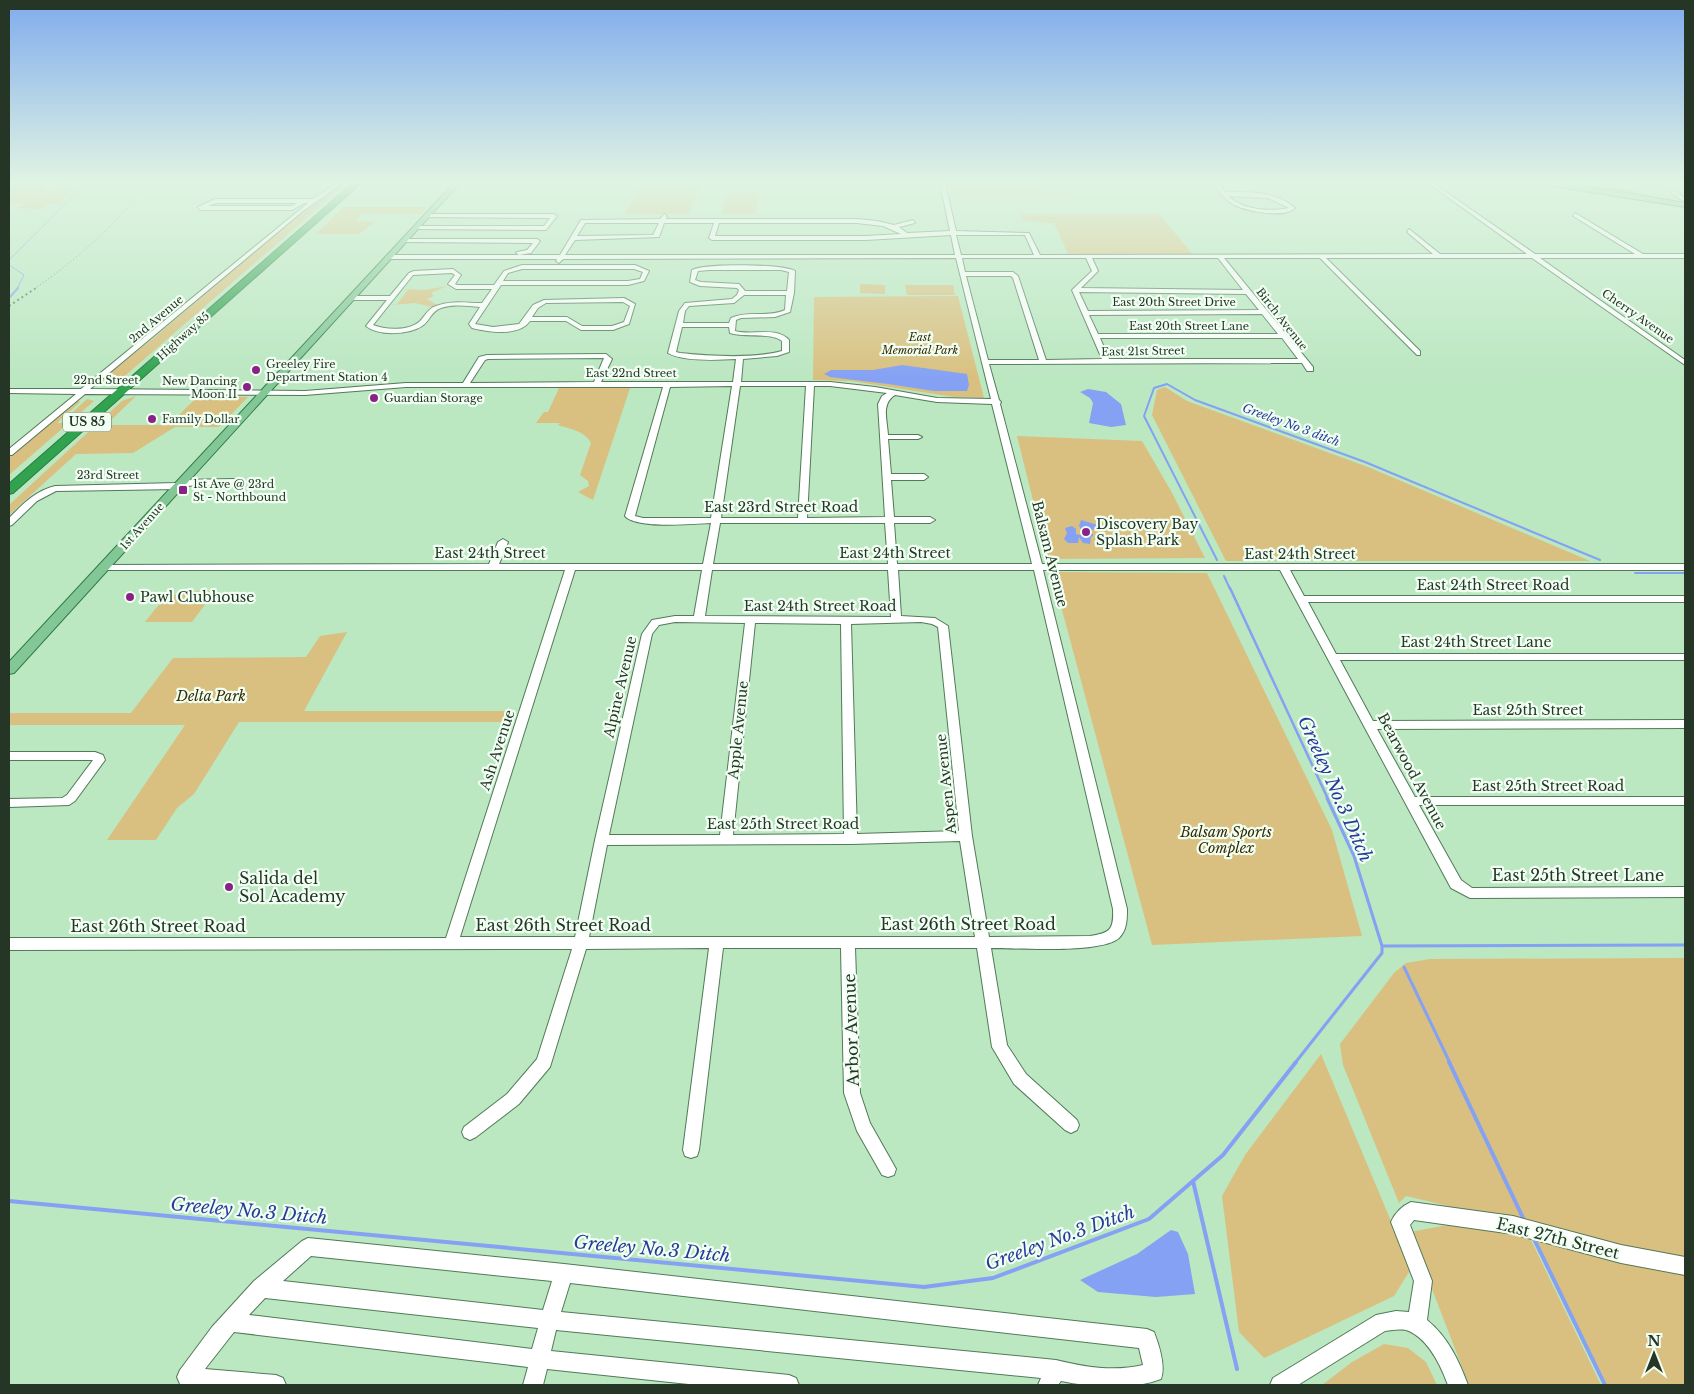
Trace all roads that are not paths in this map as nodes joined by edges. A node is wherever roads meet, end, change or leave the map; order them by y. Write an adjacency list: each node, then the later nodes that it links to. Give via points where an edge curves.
1 (257, 248): 59 (street, 2nd Avenue)
2 (283, 248): 60 (highway, Highway 85 / US 85)
3 (396, 248): 16 (main road, 1st Avenue)
4 (532, 248): 12 (street, via 528,253)
5 (567, 248): 17 (street)
6 (745, 248): 18 (street)
7 (956, 248): 19 (street, Balsam Avenue)
8 (1034, 248): 20 (street)
9 (1429, 248): 24 (street)
10 (1524, 248): 13 (street, Cherry Avenue)
11 (1629, 248): 14 (street)
12 (406, 253)
13 (1535, 256): 14 (street); 24 (street); 51 (street, Cherry Avenue)
14 (1642, 256): 15 (street)
15 (1685, 256)
16 (388, 257): 17 (street); 34 (main road, 1st Avenue)
17 (562, 257): 18 (street); 25 (street)
18 (743, 257): 19 (street); 26 (street)
19 (958, 257): 20 (street); 27 (street, Balsam Avenue)
20 (1038, 257): 21 (street)
21 (1088, 257): 22 (street); 30 (street, via 1095,272)
22 (1220, 257): 23 (street); 31 (street, Birch Avenue)
23 (1322, 257): 24 (street); 45 (street)
24 (1440, 257)
25 (556, 267): 28 (street, via 635,267 646,271 643,279 636,282); 29 (street, via 511,269)
26 (741, 268): 32 (street, via 699,269 691,280 700,284 739,286); 33 (street, via 790,269 793,272)
27 (962, 274): 48 (street, Balsam Avenue); 49 (street, via 1013,274 1016,277)
28 (574, 283): 29 (street); 36 (street)
29 (498, 285): 35 (street, via 456,287 451,284 458,275 456,272 420,271 411,274); 37 (street)
30 (1075, 290): 31 (street); 39 (street)
31 (1248, 292): 38 (street, Birch Avenue)
32 (741, 293): 33 (street); 41 (street, via 740,298 734,301 687,304)
33 (791, 293): 42 (street, via 787,312 740,316 733,319)
34 (352, 296): 35 (street); 61 (main road, 1st Avenue)
35 (393, 296): 37 (street, via 369,324 371,328 409,328 421,324 432,310 440,306)
36 (566, 300): 40 (street, via 537,304); 40 (street, via 624,300 633,305 627,323 616,328 581,328 567,319)
37 (485, 305): 40 (street, via 473,322 474,327 511,328 521,326)
38 (1264, 312): 39 (street, East 20th Street Drive); 44 (street, Birch Avenue)
39 (1084, 313): 43 (street)
40 (527, 319)
41 (678, 325): 42 (street); 46 (street, via 671,351 674,354)
42 (731, 325): 46 (street, via 732,332 738,334 776,335 786,340 785,352 779,355)
43 (1095, 336): 44 (street, East 20th Street Lane); 50 (street)
44 (1283, 336): 47 (street, Birch Avenue)
45 (1416, 353)
46 (740, 356): 57 (street)
47 (1302, 361): 50 (street, East 21st Street); 52 (street, Birch Avenue)
48 (985, 362): 49 (street, East 21st Street); 63 (street, Balsam Avenue)
49 (1043, 362): 50 (street, East 21st Street)
50 (1107, 362)
51 (1685, 363)
52 (1310, 369)
53 (597, 384): 54 (street, East 22nd Street); 56 (street, East 22nd Street); 56 (street, via 607,357 491,356 482,359)
54 (668, 384): 57 (street, East 22nd Street); 73 (street, East 23rd Street Road, via 630,516 642,521)
55 (810, 384): 57 (street, East 22nd Street); 62 (street, East 22nd Street, via 858,386); 74 (street)
56 (465, 385): 61 (street, East 22nd Street)
57 (736, 387): 73 (street)
58 (9, 391): 59 (street, 22nd Street)
59 (82, 391): 60 (street, 22nd Street); 66 (street, 2nd Avenue)
60 (122, 392): 61 (street, 22nd Street); 71 (highway, Highway 85 / US 85)
61 (264, 392): 70 (main road, 1st Avenue)
62 (893, 393): 63 (street, East 22nd Street, via 937,400); 64 (street, via 882,404)
63 (996, 402): 81 (street, Balsam Avenue)
64 (884, 437): 65 (street); 67 (street)
65 (918, 437)
66 (9, 454)
67 (887, 477): 68 (street); 75 (street)
68 (924, 477)
69 (238, 480): 70 (street, 23rd Street)
70 (182, 482): 76 (street, 23rd Street, via 49,489); 82 (main road, 1st Avenue)
71 (9, 490)
72 (930, 520): 75 (street, East 23rd Street Road)
73 (715, 521): 74 (street, East 23rd Street Road); 80 (street)
74 (802, 521): 75 (street, East 23rd Street Road)
75 (890, 521): 83 (street)
76 (9, 523)
77 (503, 542): 78 (street)
78 (493, 566): 79 (street, East 24th Street); 82 (street, East 24th Street)
79 (571, 566): 80 (street, East 24th Street); 112 (street, Ash Avenue)
80 (708, 566): 83 (street, East 24th Street); 88 (street)
81 (1037, 566): 83 (street, East 24th Street); 85 (street, East 24th Street); 108 (street, Balsam Avenue, via 1120,909 1121,924)
82 (105, 567): 95 (main road, 1st Avenue)
83 (892, 567): 89 (street)
84 (1685, 567): 85 (street, East 24th Street)
85 (1284, 568): 86 (street)
86 (1302, 599): 87 (street, East 24th Street Road); 93 (street)
87 (1685, 600)
88 (699, 619): 90 (street, East 24th Street Road); 104 (street, Alpine Avenue, via 656,622 647,634)
89 (896, 619): 91 (street, East 24th Street Road); 92 (street, East 24th Street Road, via 930,619)
90 (750, 620): 91 (street, East 24th Street Road); 105 (street, Apple Avenue)
91 (846, 621): 103 (street)
92 (939, 624): 102 (street, Aspen Avenue, via 943,626 944,633)
93 (1334, 657): 94 (street, East 24th Street Lane); 97 (street, Bearwood Avenue)
94 (1685, 657)
95 (9, 670)
96 (1685, 724): 97 (street, East 25th Street)
97 (1370, 726): 99 (street, Bearwood Avenue)
98 (9, 756): 101 (street, via 95,756 99,760 65,802)
99 (1411, 801): 100 (street, East 25th Street Road); 107 (street, Bearwood Avenue, via 1456,884)
100 (1685, 801)
101 (9, 804)
102 (966, 836): 103 (street, East 25th Street Road); 111 (street, Aspen Avenue)
103 (851, 839): 105 (street, East 25th Street Road)
104 (601, 840): 105 (street, East 25th Street Road); 113 (street, Alpine Avenue)
105 (726, 840)
106 (1685, 892): 107 (street, East 25th Street Lane)
107 (1470, 893)
108 (1116, 933): 111 (street, East 26th Street Road, via 1090,942)
109 (718, 942): 110 (street, East 26th Street Road); 113 (street, East 26th Street Road); 117 (street)
110 (848, 942): 111 (street, East 26th Street Road); 118 (street, Arbor Avenue, via 852,1093 863,1126)
111 (984, 942): 115 (street, Aspen Avenue, via 1000,1047 1020,1079)
112 (451, 943): 113 (street, East 26th Street Road); 114 (street, East 26th Street Road)
113 (581, 943): 116 (street, Alpine Avenue, via 544,1062 513,1099)
114 (9, 944)
115 (1072, 1125)
116 (470, 1132)
117 (690, 1150)
118 (888, 1169)
119 (1685, 1266): 124 (street, East 27th Street, via 1621,1254 1513,1225 1410,1210 1400,1222 1423,1280)
120 (564, 1273): 121 (street, via 308,1247); 122 (street); 126 (street, via 1147,1339 1154,1372 1129,1379)
121 (261, 1288): 122 (street); 123 (street)
122 (549, 1320): 125 (street); 126 (street)
123 (230, 1322): 125 (street); 127 (street, via 187,1377)
124 (1417, 1326): 130 (street, via 1399,1320 1383,1322); 131 (street, via 1439,1347)
125 (539, 1359): 128 (street); 129 (street)
126 (1052, 1378)
127 (276, 1385)
128 (533, 1385)
129 (788, 1385)
130 (1280, 1385)
131 (1458, 1385)

